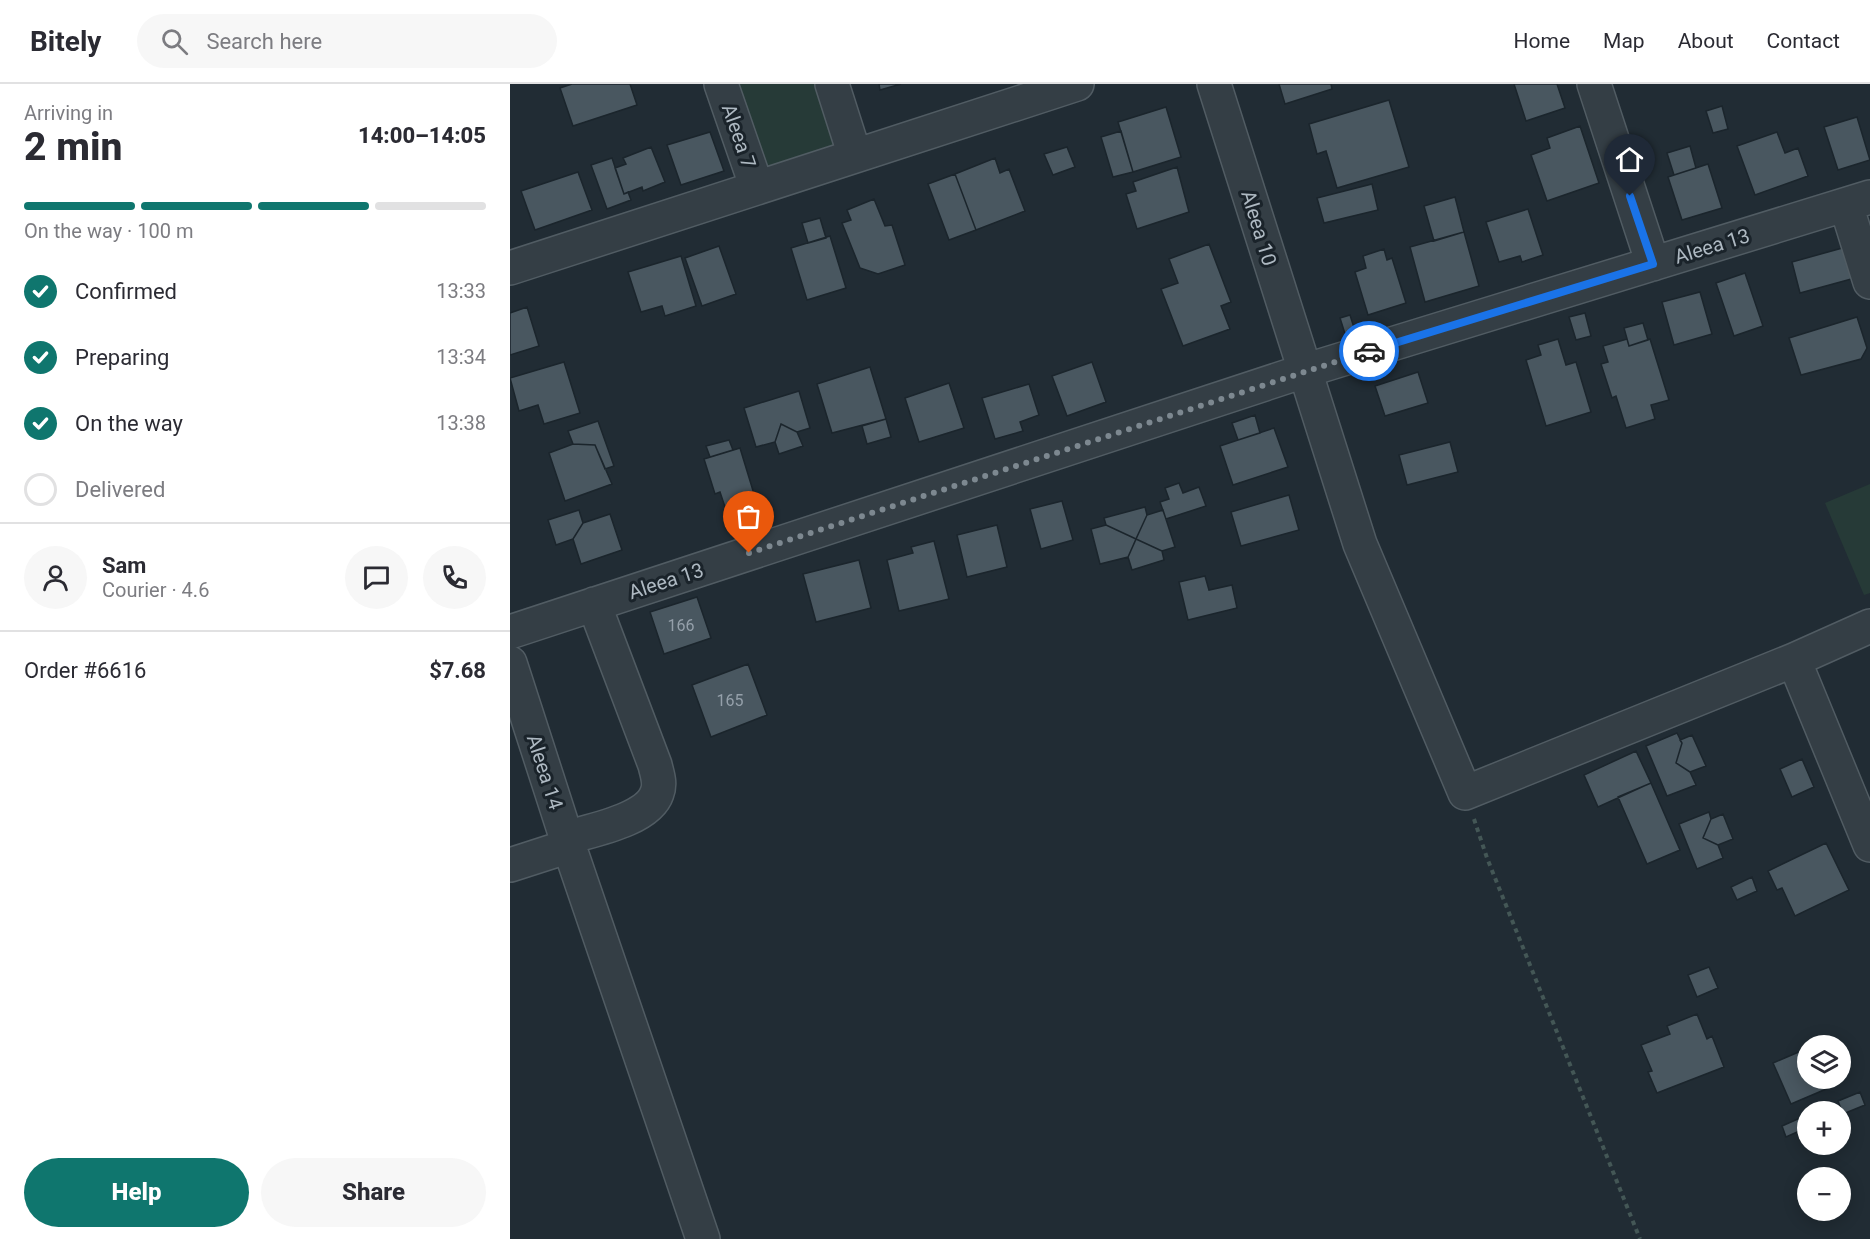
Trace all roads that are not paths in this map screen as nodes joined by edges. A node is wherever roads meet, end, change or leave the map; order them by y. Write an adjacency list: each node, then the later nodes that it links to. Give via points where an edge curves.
1 (721, 84): 7 (street, Aleea 7)
2 (832, 84): 6 (street)
3 (1077, 84): 6 (street)
4 (1214, 84): 12 (street, Aleea 10)
5 (1594, 84): 9 (street)
6 (855, 156): 7 (street)
7 (757, 188): 10 (street)
8 (1858, 201): 9 (street, Aleea 13); 11 (street)
9 (1653, 264): 12 (street, Aleea 13)
10 (510, 268)
11 (1870, 282)
12 (1304, 371): 13 (street, Aleea 13); 16 (street, Aleea 10, via 1360,544 1466,793)
13 (594, 604): 15 (street, Aleea 13); 18 (street, via 655,765 658,792 639,813)
14 (1870, 626): 16 (street)
15 (510, 632)
16 (1794, 660): 19 (street)
17 (510, 663): 18 (street, Aleea 14)
18 (567, 842): 20 (street); 21 (street, Aleea 14)
19 (1870, 845)
20 (510, 865)
21 (703, 1239)

